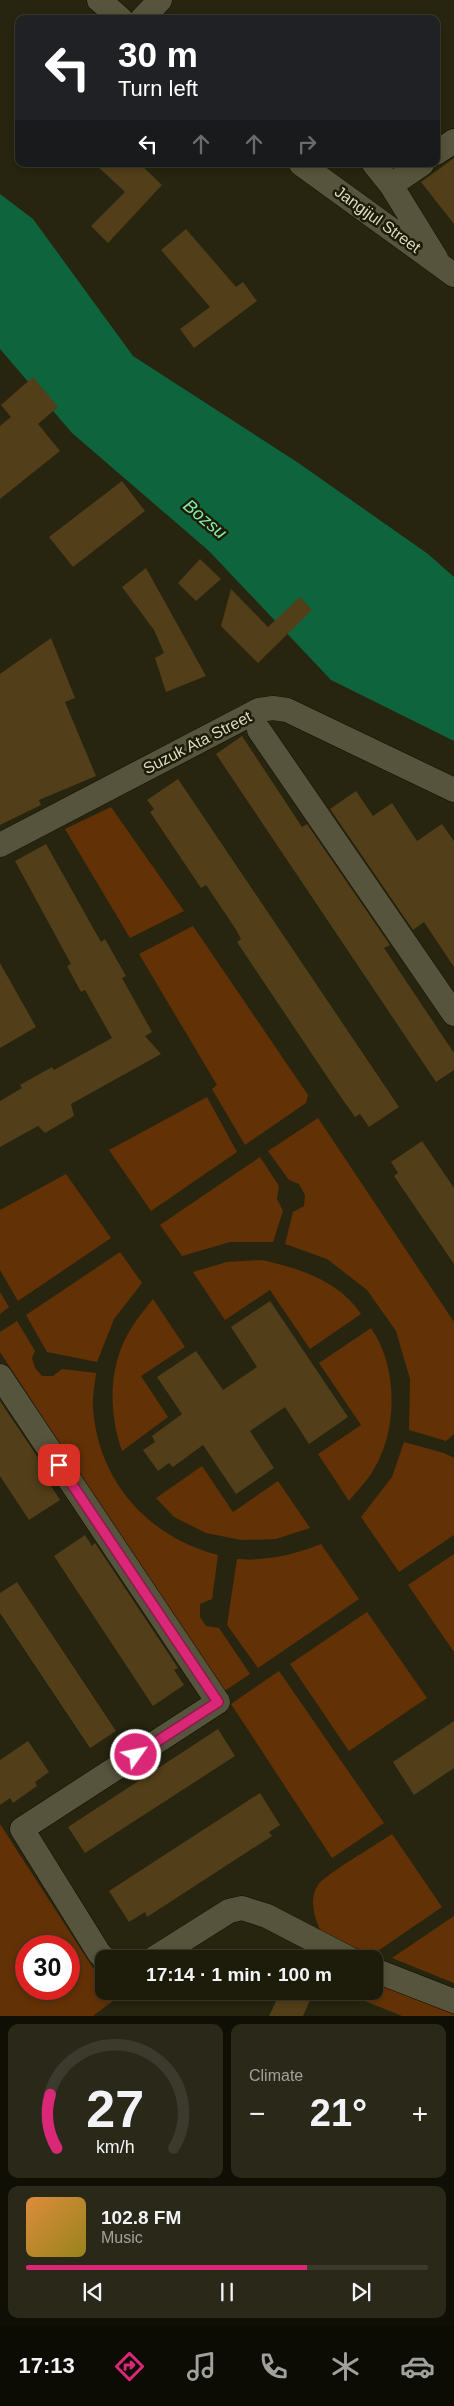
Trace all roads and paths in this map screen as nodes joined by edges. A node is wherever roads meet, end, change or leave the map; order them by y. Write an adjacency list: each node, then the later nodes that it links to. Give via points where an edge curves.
1 (100, 0): 3 (street)
2 (160, 0): 4 (street)
3 (117, 15)
4 (146, 15)
5 (454, 141): 6 (street)
6 (440, 150)
7 (305, 167): 11 (street, Jangijul Street)
8 (376, 167): 10 (street)
9 (418, 167): 10 (street)
10 (391, 185): 11 (street)
11 (447, 270)
12 (259, 730): 15 (street)
13 (454, 790): 14 (street, Suzuk Ata Street, via 287,710 273,708 259,710)
14 (0, 845)
15 (454, 1014)
16 (0, 1376): 17 (street, via 218,1702 22,1829)
17 (96, 1950)
18 (168, 1950): 19 (street, via 229,1912 242,1908 268,1916)
19 (333, 1950)
20 (383, 1973): 21 (street)
21 (454, 2001)

